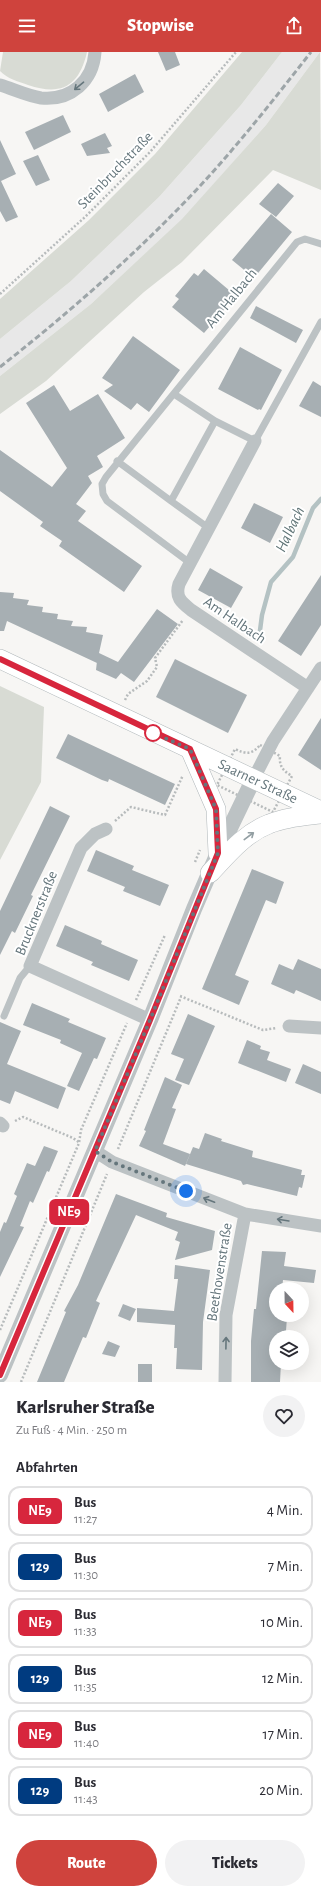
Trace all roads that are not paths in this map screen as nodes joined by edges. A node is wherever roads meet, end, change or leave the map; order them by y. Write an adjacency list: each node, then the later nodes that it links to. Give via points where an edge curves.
1 (95, 52): 2 (street, one-way to 2, via 86,81 73,92 56,98 40,98)
2 (0, 85)
3 (321, 244): 5 (lane, Am Halbach, via 305,238 297,242)
4 (321, 322): 7 (lane, Am Halbach)
5 (174, 394): 6 (lane); 8 (lane, Am Halbach)
6 (215, 421): 7 (lane); 9 (lane)
7 (255, 441): 10 (street, Am Halbach)
8 (117, 461): 9 (lane); 11 (lane, Am Halbach, via 102,484 107,501)
9 (171, 501): 10 (lane)
10 (210, 529): 11 (street, Am Halbach)
11 (190, 563): 14 (street, Am Halbach, via 177,590 181,603)
12 (0, 659): 15 (main road, Saarner Straße)
13 (321, 668): 14 (street)
14 (308, 688): 16 (street)
15 (190, 749): 16 (main road, Saarner Straße); 20 (main road, via 216,809)
16 (254, 778): 17 (main road, Saarner Straße); 20 (street)
17 (321, 811)
18 (321, 814): 21 (main road, one-way to 18, via 269,824)
19 (106, 829): 22 (street, Brucknerstraße, via 95,834 80,848)
20 (218, 853): 21 (street)
21 (201, 871): 24 (street, via 194,909)
22 (30, 966): 23 (lane, via 20,978); 24 (street, Brucknerstraße)
23 (4, 1016)
24 (150, 1020): 27 (street)
25 (288, 1026): 26 (street)
26 (321, 1028)
27 (95, 1151): 28 (street, one-way to 27, via 112,1162); 30 (street)
28 (245, 1214): 29 (street, one-way to 28); 32 (street, Beethovenstraße, one-way to 28, via 226,1315)
29 (321, 1226)
30 (4, 1355): 31 (street)
31 (0, 1375)
32 (226, 1382)

